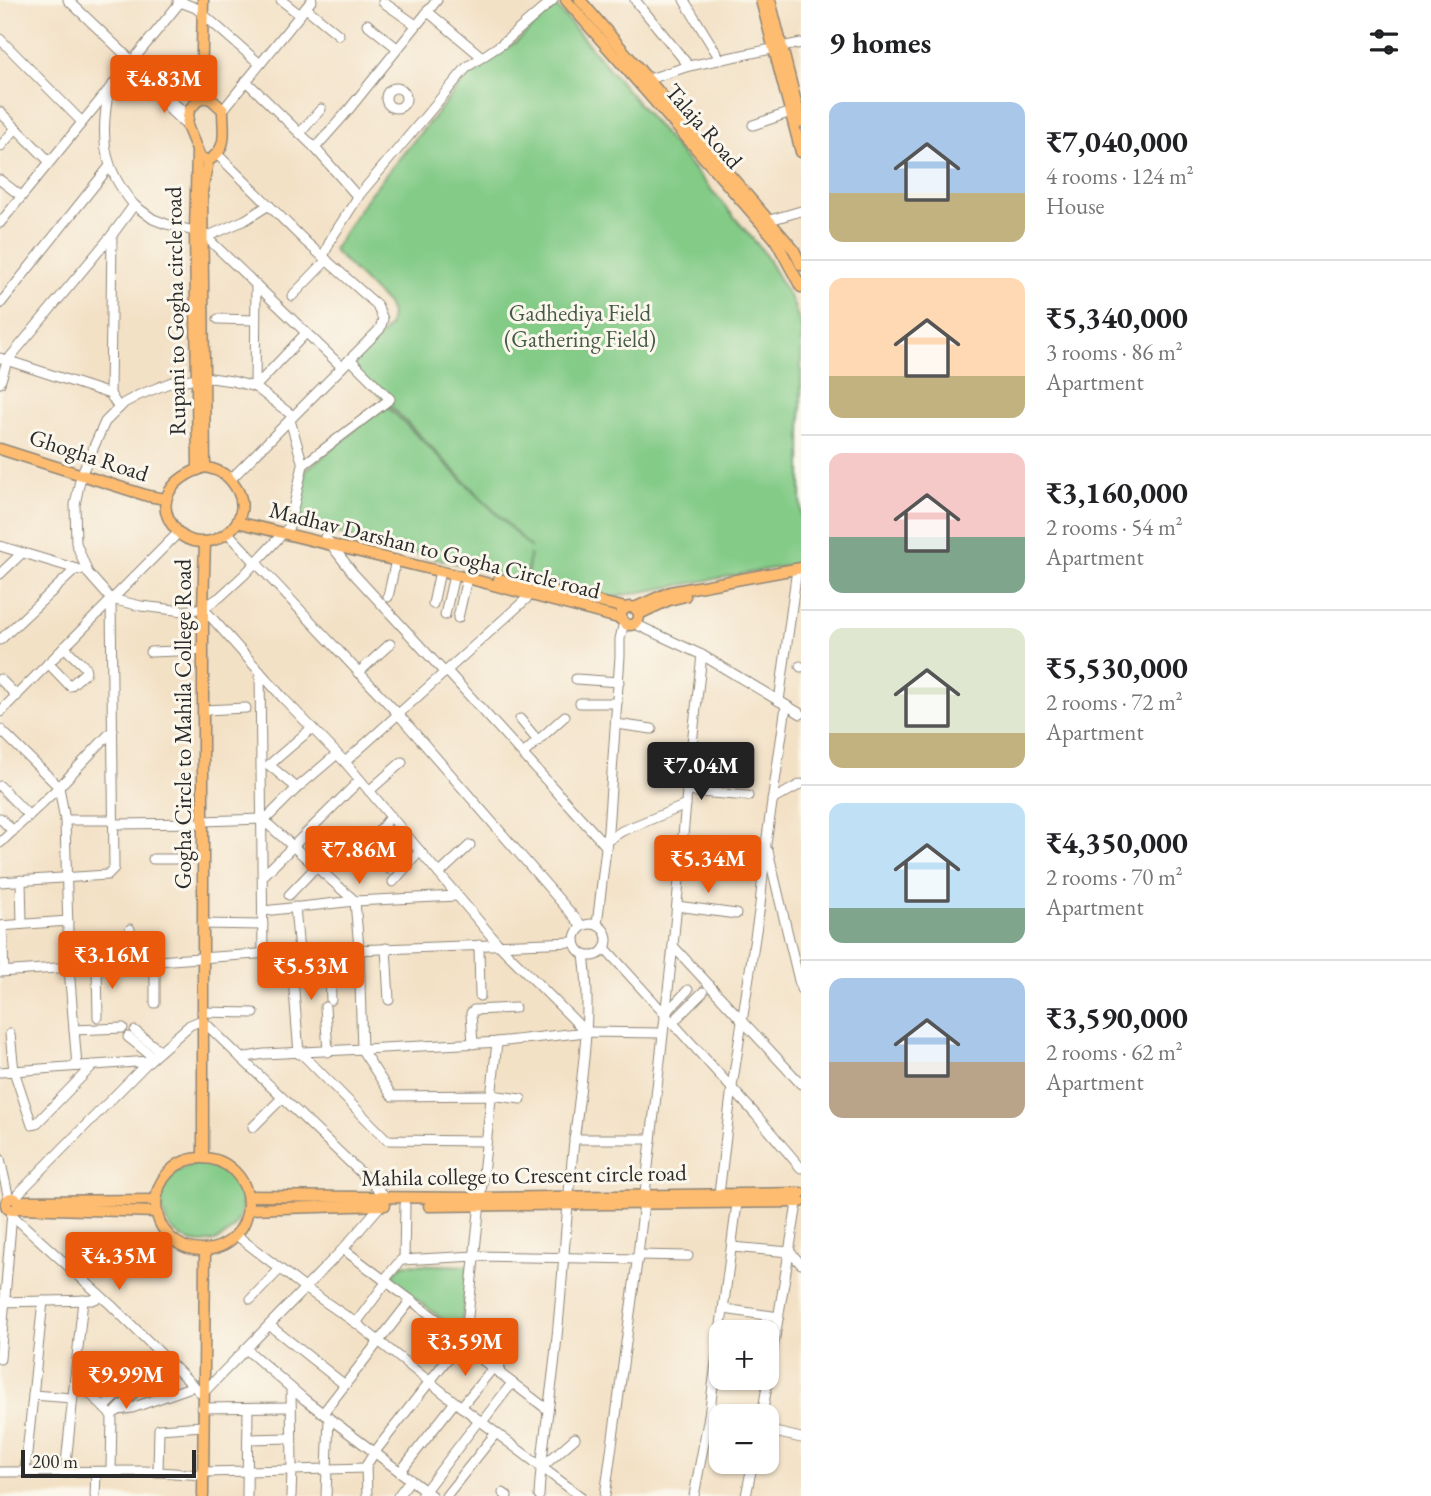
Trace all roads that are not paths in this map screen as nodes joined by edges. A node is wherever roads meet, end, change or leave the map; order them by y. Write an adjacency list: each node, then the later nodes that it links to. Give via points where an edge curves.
1 (68, 0): 25 (street)
2 (203, 0): 15 (main road)
3 (281, 0): 14 (street)
4 (566, 0): 28 (main road, Talaja Road)
5 (635, 0): 27 (street)
6 (684, 0): 24 (street)
7 (761, 0): 21 (main road)
8 (770, 0): 21 (main road)
9 (179, 1): 15 (street); 25 (street)
10 (383, 2): 17 (street)
11 (549, 2): 23 (street)
12 (587, 2): 28 (main road, Talaja Road)
13 (430, 4): 17 (street); 23 (street)
14 (306, 8): 18 (street); 26 (street)
15 (203, 14): 26 (street); 34 (main road)
16 (366, 24): 22 (street)
17 (416, 25): 22 (street)
18 (339, 35)
19 (0, 40): 41 (street)
20 (801, 43): 21 (street)
21 (778, 47): 24 (street); 38 (main road); 42 (main road)
22 (397, 48): 29 (street)
23 (482, 57): 56 (street, via 467,67)
24 (720, 59): 27 (street)
25 (132, 62): 31 (street); 40 (street, via 170,110)
26 (260, 64): 30 (street)
27 (687, 67): 28 (street)
28 (641, 79): 60 (main road, Talaja Road)
29 (373, 80): 33 (street); 47 (street)
30 (246, 81): 32 (street); 45 (street)
31 (110, 88): 41 (street); 53 (street, via 104,122)
32 (237, 92): 35 (street); 37 (street)
33 (387, 92)
34 (201, 97): 35 (main road); 40 (main road, via 189,110)
35 (214, 102): 37 (main road)
36 (321, 109): 45 (street)
37 (223, 110): 50 (main road, via 223,145)
38 (791, 112): 43 (street); 49 (main road)
39 (0, 113): 44 (street)
40 (188, 120): 48 (main road)
41 (81, 121): 51 (street)
42 (801, 122)
43 (753, 125)
44 (16, 128): 46 (street); 51 (street)
45 (300, 134): 47 (street)
46 (0, 147)
47 (315, 148): 56 (street)
48 (197, 152): 52 (main road); 62 (main road, Rupani to Gogha circle road)
49 (801, 152)
50 (218, 155): 52 (main road); 58 (street)
51 (49, 161): 55 (street)
52 (208, 161): 62 (main road, Rupani to Gogha circle road)
53 (109, 167): 57 (street); 72 (street)
54 (0, 180): 55 (street)
55 (21, 196): 61 (street)
56 (358, 197): 64 (street)
57 (134, 205): 62 (street, via 159,222); 63 (street)
58 (269, 205): 62 (street, via 245,220); 65 (street)
59 (801, 211): 60 (street)
60 (764, 221): 66 (main road, Talaja Road); 70 (main road, Talaja Road)
61 (0, 222)
62 (201, 234): 69 (street); 79 (main road, Rupani to Gogha circle road)
63 (112, 235): 76 (street); 82 (street)
64 (331, 239): 65 (street); 67 (street)
65 (308, 243): 67 (street)
66 (798, 249): 68 (main road, Talaja Road)
67 (325, 259): 71 (street); 77 (street, via 377,304 383,319 380,329)
68 (801, 265)
69 (256, 285): 74 (street); 75 (street)
70 (801, 287)
71 (292, 296)
72 (0, 304)
73 (218, 319): 74 (street)
74 (256, 320): 81 (street)
75 (306, 334): 78 (street); 81 (street)
76 (4, 359): 80 (street); 82 (street)
77 (350, 359): 78 (street); 86 (street, via 390,399)
78 (342, 367): 84 (street)
79 (200, 378): 81 (street); 83 (street, via 172,382); 87 (main road, Rupani to Gogha circle road)
80 (0, 383)
81 (255, 387): 84 (street)
82 (110, 394): 83 (street)
83 (119, 408): 88 (street, via 105,422)
84 (292, 418): 86 (street); 89 (street)
85 (0, 449): 88 (main road, Ghogha Road)
86 (303, 465): 92 (street)
87 (202, 469): 89 (main road, via 222,471); 90 (main road, via 175,482)
88 (81, 475): 90 (main road, Ghogha Road); 104 (street, via 75,505 76,543)
89 (231, 479): 91 (main road, via 240,497)
90 (166, 499): 93 (main road, via 170,522)
91 (239, 519): 92 (main road, Madhav Darshan to Gogha Circle road); 94 (main road)
92 (286, 530): 95 (main road, Madhav Darshan to Gogha Circle road); 100 (street)
93 (178, 533): 96 (main road); 110 (street)
94 (228, 533): 96 (main road); 100 (street)
95 (328, 540): 99 (main road, Madhav Darshan to Gogha Circle road); 108 (main road, Madhav Darshan to Gogha Circle road); 124 (street)
96 (205, 542): 112 (main road, Gogha Circle to Mahila College Road)
97 (0, 546): 98 (street)
98 (22, 552): 101 (street); 105 (street)
99 (396, 560): 102 (main road, Madhav Darshan to Gogha Circle road); 109 (street)
100 (255, 564): 112 (street); 125 (street)
101 (76, 569): 104 (street); 116 (street)
102 (440, 571): 106 (main road, Madhav Darshan to Gogha Circle road); 111 (street)
103 (799, 571): 114 (main road, via 677,598); 131 (street)
104 (88, 573): 110 (street)
105 (0, 574)
106 (454, 575): 107 (main road, Madhav Darshan to Gogha Circle road); 113 (street)
107 (467, 578): 108 (main road, Madhav Darshan to Gogha Circle road); 115 (street)
108 (534, 591): 114 (main road, Madhav Darshan to Gogha Circle road); 124 (street)
109 (388, 597)
110 (110, 599): 112 (street, via 184,611); 118 (street); 144 (street)
111 (433, 604)
112 (203, 608): 119 (main road, Gogha Circle to Mahila College Road); 123 (street)
113 (445, 615)
114 (631, 617): 121 (street); 128 (street, via 620,656)
115 (458, 618)
116 (0, 640)
117 (390, 644): 125 (street)
118 (64, 647): 122 (street); 122 (street, via 86,672 71,685)
119 (203, 650): 120 (street); 134 (main road, Gogha Circle to Mahila College Road)
120 (150, 652)
121 (702, 655): 131 (street); 152 (street)
122 (48, 663): 129 (street)
123 (260, 672): 141 (street); 168 (street)
124 (446, 672): 137 (street); 147 (street)
125 (358, 673): 137 (street)
126 (0, 679): 129 (street)
127 (576, 679): 128 (street)
128 (619, 682): 132 (street)
129 (17, 696): 135 (street)
130 (580, 703): 132 (street)
131 (783, 703): 136 (street); 162 (street)
132 (617, 704): 140 (street)
133 (246, 708): 134 (street)
134 (204, 710): 170 (main road, Gogha Circle to Mahila College Road)
135 (0, 712)
136 (801, 714)
137 (398, 715): 148 (street); 205 (street)
138 (565, 716): 145 (street)
139 (520, 719): 145 (street)
140 (616, 724): 143 (street); 174 (street)
141 (312, 728): 146 (street); 158 (street, via 269,765)
142 (0, 729): 157 (street)
143 (652, 729)
144 (113, 730): 157 (street); 169 (street)
145 (538, 741): 147 (street)
146 (337, 754): 148 (street); 158 (street)
147 (523, 754): 174 (street)
148 (345, 762): 153 (street)
149 (402, 762): 159 (street)
150 (746, 767): 152 (street)
151 (652, 769): 152 (street)
152 (689, 769): 154 (street); 160 (street)
153 (360, 780): 159 (street); 177 (street)
154 (745, 783)
155 (801, 784): 162 (street)
156 (0, 786): 164 (street)
157 (59, 787): 164 (street); 167 (street)
158 (297, 788): 168 (street)
159 (369, 791): 165 (street)
160 (687, 791): 161 (street); 163 (street)
161 (748, 796)
162 (772, 800): 175 (street)
163 (686, 805): 174 (street, via 635,825); 195 (street)
164 (29, 816): 171 (street)
165 (391, 816): 172 (street); 181 (street)
166 (0, 818): 171 (street)
167 (65, 820): 169 (street); 186 (street)
168 (263, 820): 170 (street); 177 (street); 185 (street)
169 (113, 822): 170 (street); 186 (street, via 112,872)
170 (202, 822): 180 (main road, Gogha Circle to Mahila College Road)
171 (13, 831): 173 (street)
172 (411, 841): 178 (street); 183 (street)
173 (0, 844)
174 (607, 844): 205 (street, via 600,901)
175 (766, 844): 190 (street); 191 (street)
176 (470, 845): 184 (street)
177 (293, 847): 182 (street); 185 (street)
178 (420, 851): 184 (street); 189 (street)
179 (153, 859): 180 (street)
180 (202, 859): 200 (main road, Gogha Circle to Mahila College Road)
181 (354, 862)
182 (316, 867): 192 (street); 194 (street)
183 (389, 869)
184 (439, 874): 193 (street)
185 (262, 876): 197 (street)
186 (67, 877): 187 (street); 199 (street)
187 (21, 880): 188 (street); 201 (street)
188 (0, 881)
189 (393, 882)
190 (761, 889): 191 (street); 235 (street)
191 (777, 891): 222 (street)
192 (289, 895)
193 (457, 895): 194 (street); 206 (street)
194 (355, 901): 196 (street); 210 (street)
195 (677, 906): 198 (street); 208 (street)
196 (295, 907): 197 (street); 212 (street)
197 (263, 911): 202 (street)
198 (736, 914)
199 (68, 921): 201 (street); 220 (street)
200 (202, 924): 202 (street); 216 (main road, Gogha Circle to Mahila College Road)
201 (22, 925): 203 (street)
202 (263, 925): 214 (street)
203 (1, 926): 221 (street)
204 (130, 929): 218 (street)
205 (584, 930): 206 (street); 213 (street, via 602,928 607,937); 215 (street, via 580,952)
206 (498, 944): 207 (street); 238 (street)
207 (480, 945): 209 (street); 227 (street)
208 (673, 946): 232 (street); 235 (street)
209 (386, 948): 210 (street); 228 (street)
210 (359, 949): 211 (street); 243 (street)
211 (330, 951): 212 (street); 244 (street)
212 (295, 952): 214 (street); 245 (street)
213 (599, 952): 215 (street); 223 (street); 232 (street, via 625,971)
214 (263, 954): 216 (street)
215 (584, 955): 223 (street)
216 (202, 959): 217 (street); 233 (main road, Gogha Circle to Mahila College Road)
217 (155, 962): 218 (street); 229 (street)
218 (133, 964): 219 (street)
219 (97, 966): 220 (street); 234 (street)
220 (69, 968): 221 (street); 237 (street)
221 (2, 972)
222 (799, 976): 224 (street)
223 (588, 979): 238 (street)
224 (801, 989)
225 (688, 990): 232 (street)
226 (703, 992): 236 (street)
227 (480, 996)
228 (389, 1000)
229 (155, 1003)
230 (515, 1008): 242 (street, via 474,1010)
231 (254, 1013): 233 (street)
232 (665, 1013): 236 (street); 239 (street)
233 (202, 1016): 246 (street); 247 (street); 261 (main road, Gogha Circle to Mahila College Road)
234 (98, 1017)
235 (742, 1019): 252 (street); 253 (street)
236 (673, 1022): 253 (street)
237 (74, 1030): 246 (street, via 129,1032); 249 (street)
238 (586, 1032): 239 (street); 241 (street); 258 (street)
239 (662, 1033): 259 (street)
240 (10, 1034): 250 (street)
241 (504, 1042): 242 (street); 254 (street, via 497,1042)
242 (473, 1044): 243 (street)
243 (362, 1050): 244 (street); 254 (street, via 392,1096)
244 (328, 1052): 245 (street)
245 (301, 1054): 247 (street); 260 (street, via 387,1140)
246 (154, 1057): 248 (street); 273 (street)
247 (241, 1058): 255 (street)
248 (93, 1065): 249 (street); 250 (street, via 34,1125)
249 (77, 1066): 250 (street)
250 (14, 1071): 251 (street)
251 (0, 1072)
252 (801, 1084)
253 (732, 1087): 263 (street); 264 (street)
254 (491, 1095): 256 (street); 260 (street)
255 (282, 1098): 257 (street); 271 (street)
256 (521, 1099)
257 (253, 1127)
258 (575, 1139): 259 (street); 269 (street)
259 (651, 1139): 270 (street)
260 (486, 1140): 272 (street)
261 (203, 1157): 265 (main road, via 231,1167); 268 (main road, via 175,1166 164,1177)
262 (0, 1159): 273 (street)
263 (801, 1168)
264 (719, 1194): 266 (main road, Mahila college to Crescent circle road); 270 (main road, Mahila college to Crescent circle road)
265 (248, 1196): 271 (main road, Mahila college to Crescent circle road); 275 (main road)
266 (738, 1198): 267 (main road, Mahila college to Crescent circle road); 270 (main road, Mahila college to Crescent circle road); 278 (street)
267 (800, 1198): 281 (street)
268 (156, 1200): 273 (main road); 276 (main road)
269 (568, 1200): 270 (main road, Mahila college to Crescent circle road); 272 (main road, Mahila college to Crescent circle road); 285 (street)
270 (645, 1200): 284 (street)
271 (383, 1202): 272 (main road, Mahila college to Crescent circle road); 274 (main road, Mahila college to Crescent circle road); 275 (main road, Mahila college to Crescent circle road); 279 (street)
272 (479, 1202): 274 (main road, Mahila college to Crescent circle road); 282 (street)
273 (9, 1205): 276 (main road); 291 (street); 296 (street)
274 (405, 1205): 286 (street)
275 (248, 1209): 277 (main road)
276 (157, 1212): 280 (main road, via 166,1233 177,1243)
277 (236, 1235): 280 (main road); 288 (street)
278 (732, 1247): 281 (street); 297 (street)
279 (343, 1249): 289 (street); 290 (street)
280 (205, 1250): 312 (main road)
281 (790, 1252): 287 (street); 298 (street)
282 (475, 1256): 285 (street); 286 (street); 302 (street, via 466,1335)
283 (688, 1256): 284 (street)
284 (638, 1257): 285 (street); 361 (street)
285 (563, 1258): 322 (street)
286 (404, 1260): 289 (street)
287 (801, 1264)
288 (280, 1269): 290 (street); 292 (street)
289 (386, 1280): 294 (street); 299 (street)
290 (305, 1288): 299 (street); 300 (street)
291 (100, 1297): 293 (street); 312 (street)
292 (251, 1299)
293 (83, 1300): 295 (street); 307 (street)
294 (411, 1300): 301 (street); 302 (street)
295 (43, 1301): 296 (street); 313 (street)
296 (3, 1302): 305 (street)
297 (724, 1309): 298 (street); 315 (street)
298 (779, 1317): 316 (street)
299 (356, 1323): 301 (street)
300 (269, 1325): 304 (street); 310 (street)
301 (379, 1341): 308 (street); 310 (street)
302 (461, 1341): 306 (street); 308 (street)
303 (502, 1343): 306 (street)
304 (246, 1349): 311 (street); 312 (street)
305 (0, 1359)
306 (496, 1370): 309 (street); 317 (street)
307 (75, 1378): 314 (street); 318 (street)
308 (429, 1381): 317 (street); 334 (street)
309 (512, 1383): 322 (street); 326 (street)
310 (345, 1385): 324 (street)
311 (291, 1388): 321 (street); 324 (street)
312 (198, 1390): 319 (main road); 323 (street)
313 (33, 1395): 314 (street); 342 (street)
314 (72, 1398): 346 (street)
315 (711, 1404)
316 (764, 1404)
317 (458, 1405): 326 (street); 345 (street)
318 (104, 1408): 323 (street); 323 (street, via 133,1387)
319 (202, 1408): 320 (street); 327 (main road)
320 (248, 1408): 321 (street); 333 (street)
321 (291, 1408): 330 (street)
322 (548, 1410): 335 (street)
323 (115, 1413): 338 (street)
324 (326, 1416): 334 (street); 337 (street)
325 (709, 1416): 362 (street)
326 (480, 1421): 328 (street); 350 (street)
327 (202, 1426): 344 (street, via 158,1430); 347 (main road)
328 (496, 1433): 335 (street); 358 (street)
329 (779, 1433): 332 (street)
330 (291, 1438): 333 (street); 339 (street)
331 (575, 1438): 335 (street)
332 (801, 1438)
333 (248, 1439): 340 (street)
334 (374, 1452): 336 (street); 345 (street)
335 (541, 1467): 359 (street); 360 (street)
336 (366, 1468): 337 (street); 356 (street)
337 (326, 1469): 339 (street); 355 (street)
338 (111, 1470): 343 (street); 344 (street)
339 (292, 1470): 340 (street); 354 (street)
340 (248, 1471): 347 (street); 353 (street)
341 (0, 1472): 342 (street)
342 (25, 1472): 346 (street)
343 (96, 1472): 346 (street); 351 (street)
344 (158, 1472): 347 (street)
345 (400, 1472): 349 (street)
346 (65, 1473)
347 (203, 1474): 352 (main road)
348 (750, 1474): 363 (street)
349 (410, 1480): 350 (street); 357 (street)
350 (426, 1494)
351 (95, 1496)
352 (203, 1496)
353 (247, 1496)
354 (291, 1496)
355 (326, 1496)
356 (367, 1496)
357 (398, 1496)
358 (446, 1496)
359 (539, 1496)
360 (580, 1496)
361 (605, 1496)
362 (694, 1496)
363 (746, 1496)

